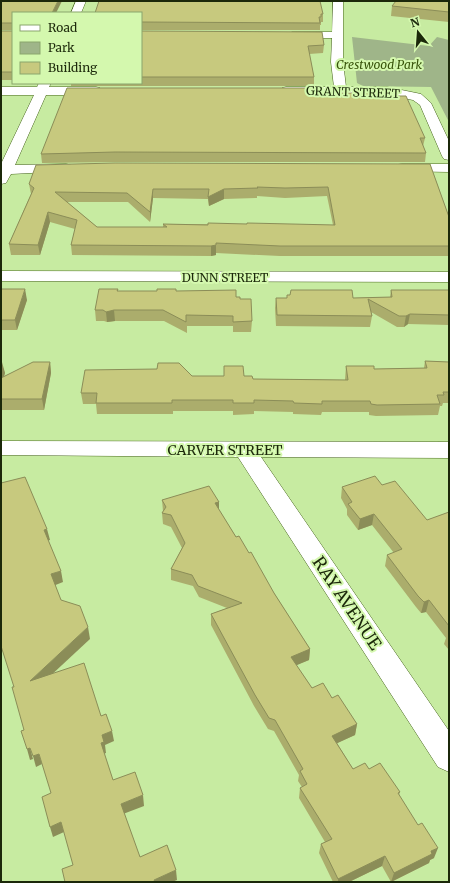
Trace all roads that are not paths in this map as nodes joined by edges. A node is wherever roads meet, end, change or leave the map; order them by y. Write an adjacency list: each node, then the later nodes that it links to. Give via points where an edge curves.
1 (82, 1): 3 (street)
2 (338, 1): 5 (street)
3 (76, 12)
4 (284, 34): 5 (street)
5 (338, 35): 10 (street)
6 (43, 87): 7 (street); 8 (street); 15 (street)
7 (1, 91)
8 (104, 91)
9 (277, 91): 10 (street, GRANT STREET)
10 (340, 91): 11 (street, GRANT STREET, via 387,91 417,97 425,103)
11 (449, 156)
12 (77, 168): 15 (street)
13 (386, 168): 14 (street)
14 (449, 168)
15 (3, 174)
16 (1, 276): 17 (street, DUNN STREET)
17 (449, 277)
18 (1, 448): 19 (street, CARVER STREET)
19 (245, 450): 20 (street, CARVER STREET); 21 (street, RAY AVENUE)
20 (449, 450)
21 (449, 757)

